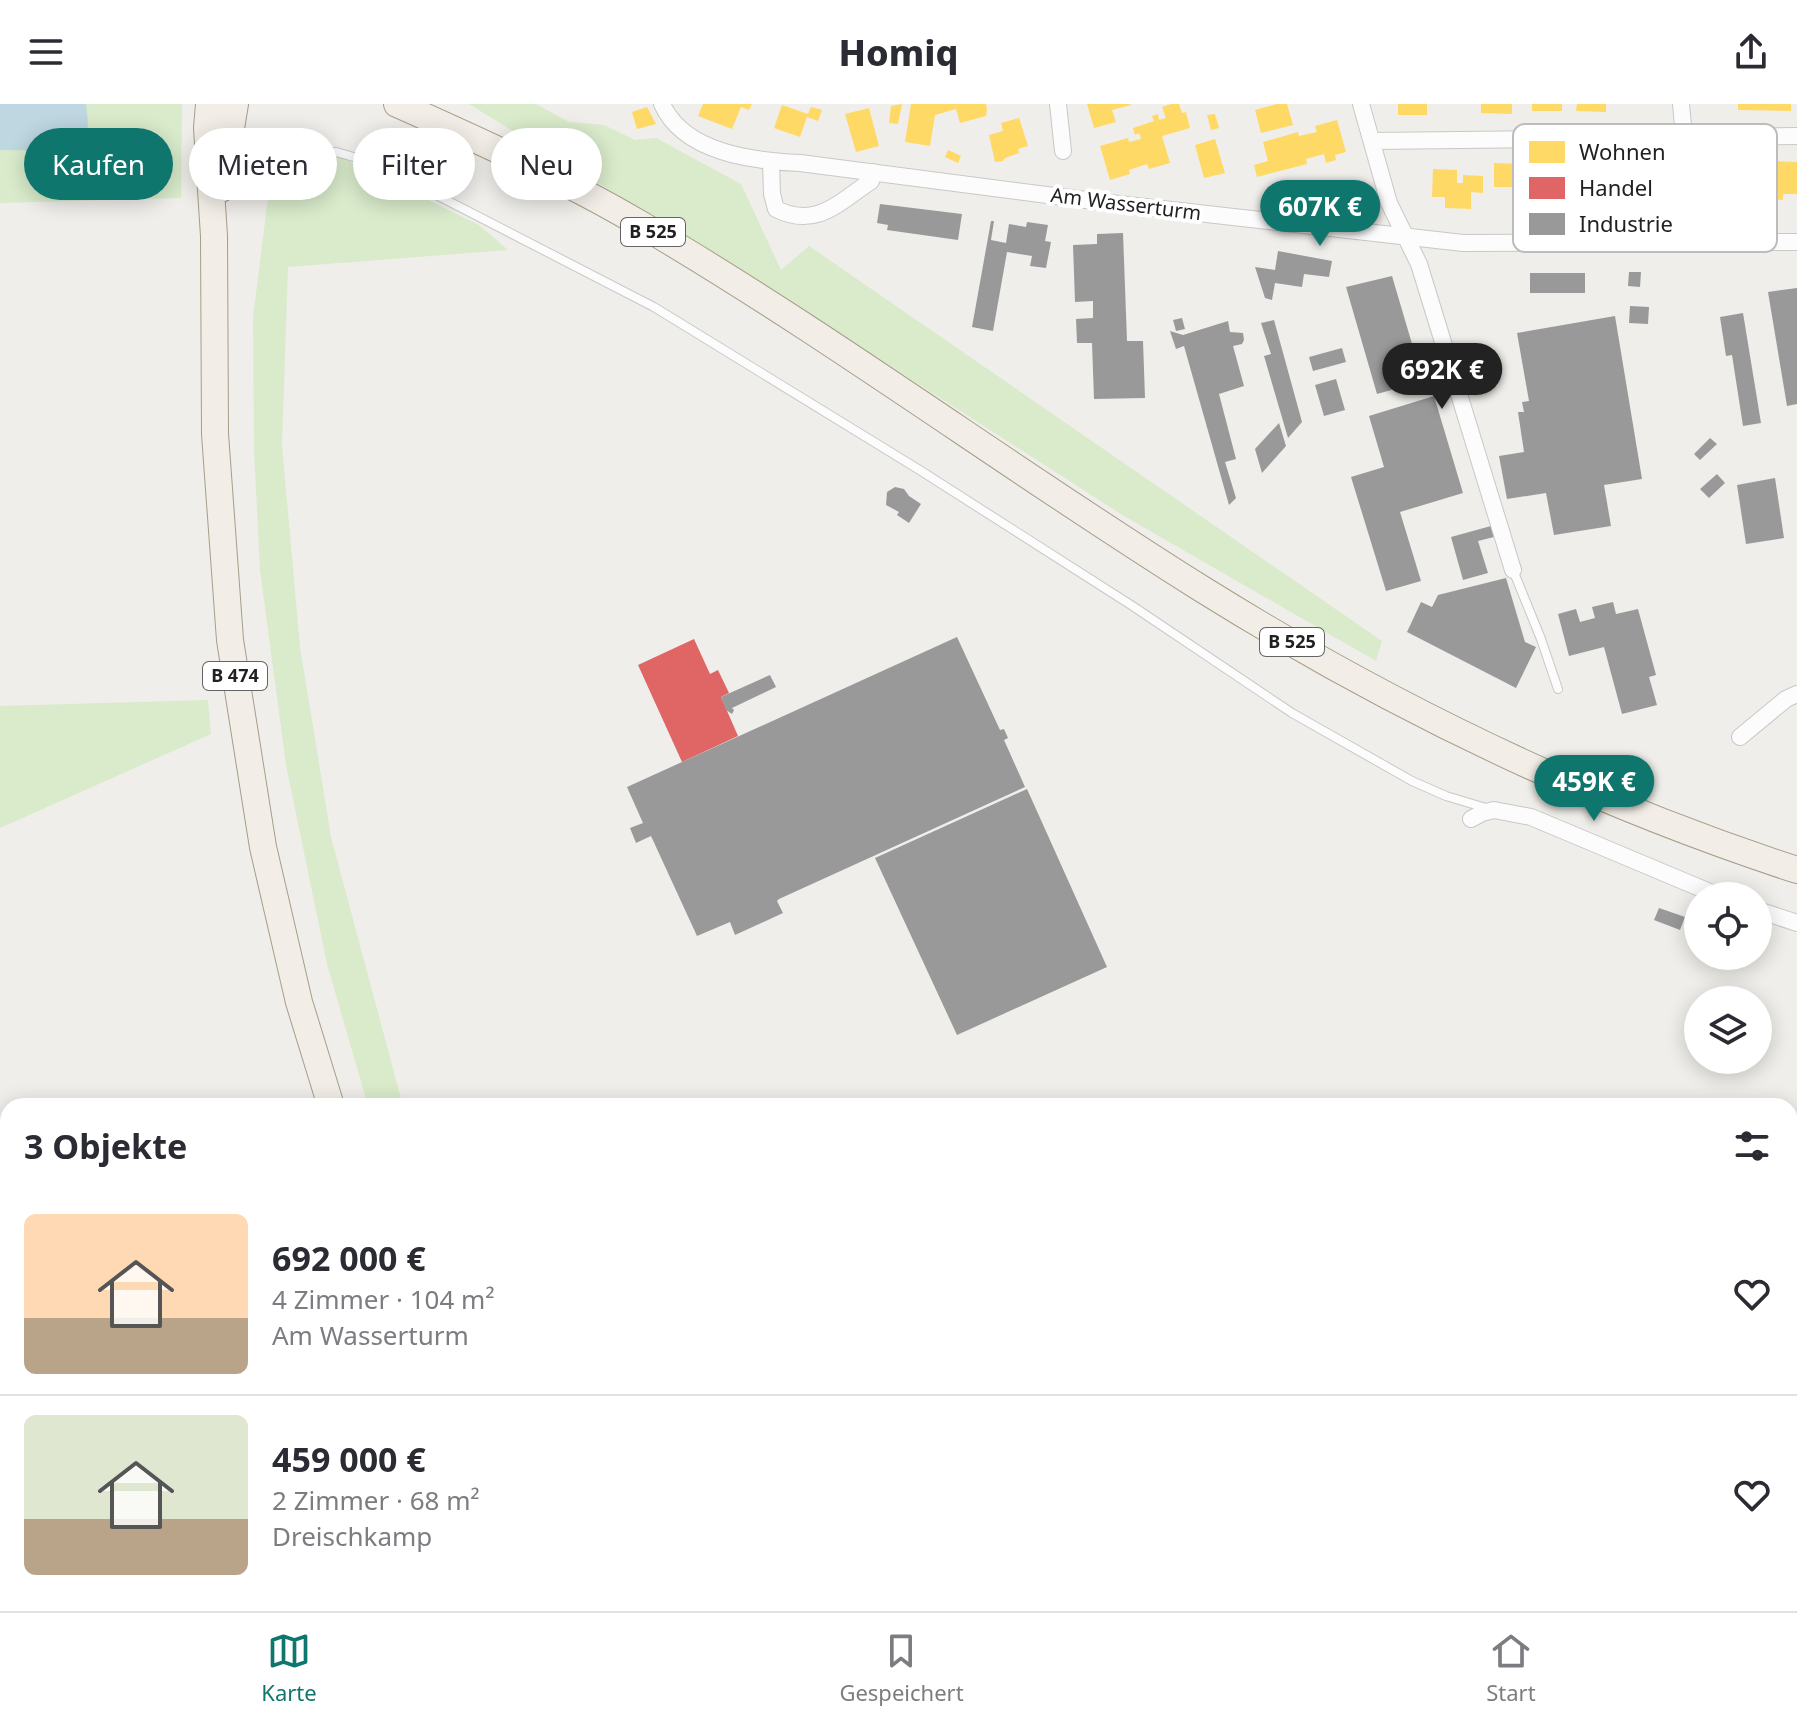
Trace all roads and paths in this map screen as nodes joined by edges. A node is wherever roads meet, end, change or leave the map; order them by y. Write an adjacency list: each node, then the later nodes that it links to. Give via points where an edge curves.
1 (209, 104): 17 (main road, B 474)
2 (235, 104): 17 (main road, B 474)
3 (397, 104): 28 (main road, B 525, via 641,224 1205,591 1383,692 1542,771)
4 (662, 104): 15 (street, Am Wasserturm, via 684,132 700,142)
5 (1058, 104): 13 (street)
6 (1361, 104): 12 (street)
7 (1681, 104): 8 (street)
8 (1683, 124)
9 (1777, 136): 10 (street)
10 (1797, 136)
11 (1513, 139): 12 (street)
12 (1372, 141): 18 (street)
13 (1063, 151)
14 (337, 152): 26 (lane, via 417,185 654,307 1131,605 1292,713 1412,781)
15 (771, 162): 16 (street, Am Wasserturm); 16 (street, via 776,209 791,217 809,218 830,208 871,181)
16 (873, 172): 18 (street, Am Wasserturm)
17 (214, 236): 32 (main road, B 474, via 215,434 230,640 263,847 299,1002)
18 (1405, 238): 21 (street, Am Wasserturm); 22 (street, via 1419,264)
19 (1777, 242): 20 (street, Am Wasserturm)
20 (1797, 242)
21 (1513, 243)
22 (1513, 570): 23 (lane)
23 (1558, 689)
24 (1797, 694): 25 (street)
25 (1740, 737)
26 (1494, 810): 27 (street); 29 (street, via 1531,817)
27 (1471, 819)
28 (1797, 870)
29 (1686, 882)
30 (1772, 915): 31 (street)
31 (1797, 923)
32 (329, 1098)

